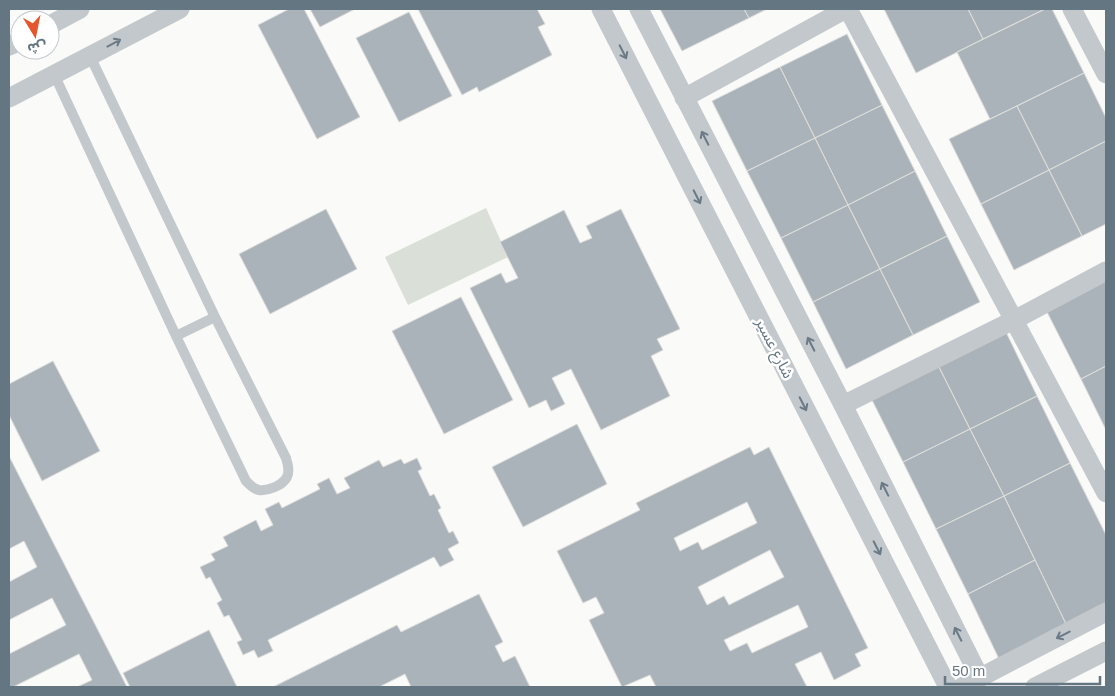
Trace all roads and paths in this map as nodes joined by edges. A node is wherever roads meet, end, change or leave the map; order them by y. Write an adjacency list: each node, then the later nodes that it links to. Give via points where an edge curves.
1 (80, 9): 7 (street)
2 (180, 9): 8 (street, one-way to 2)
3 (601, 9): 22 (street, شارع عسير, one-way to 22)
4 (639, 9): 12 (street)
5 (847, 9): 12 (street); 15 (street)
6 (1072, 9): 10 (street)
7 (60, 20)
8 (90, 56): 9 (street); 14 (lane)
9 (54, 74): 11 (street); 16 (lane)
10 (1106, 74)
11 (9, 98)
12 (684, 98): 17 (street, one-way to 12)
13 (1106, 271): 15 (street)
14 (215, 317): 16 (lane); 16 (lane, via 286,458 288,476 270,489 258,490 246,481)
15 (1014, 320): 17 (street); 18 (street)
16 (176, 336)
17 (843, 405): 21 (street, one-way to 17)
18 (1106, 493)
19 (1106, 612): 21 (street, one-way to 21)
20 (1106, 651): 24 (street)
21 (980, 678): 23 (street)
22 (948, 687)
23 (962, 687)
24 (1035, 687)

